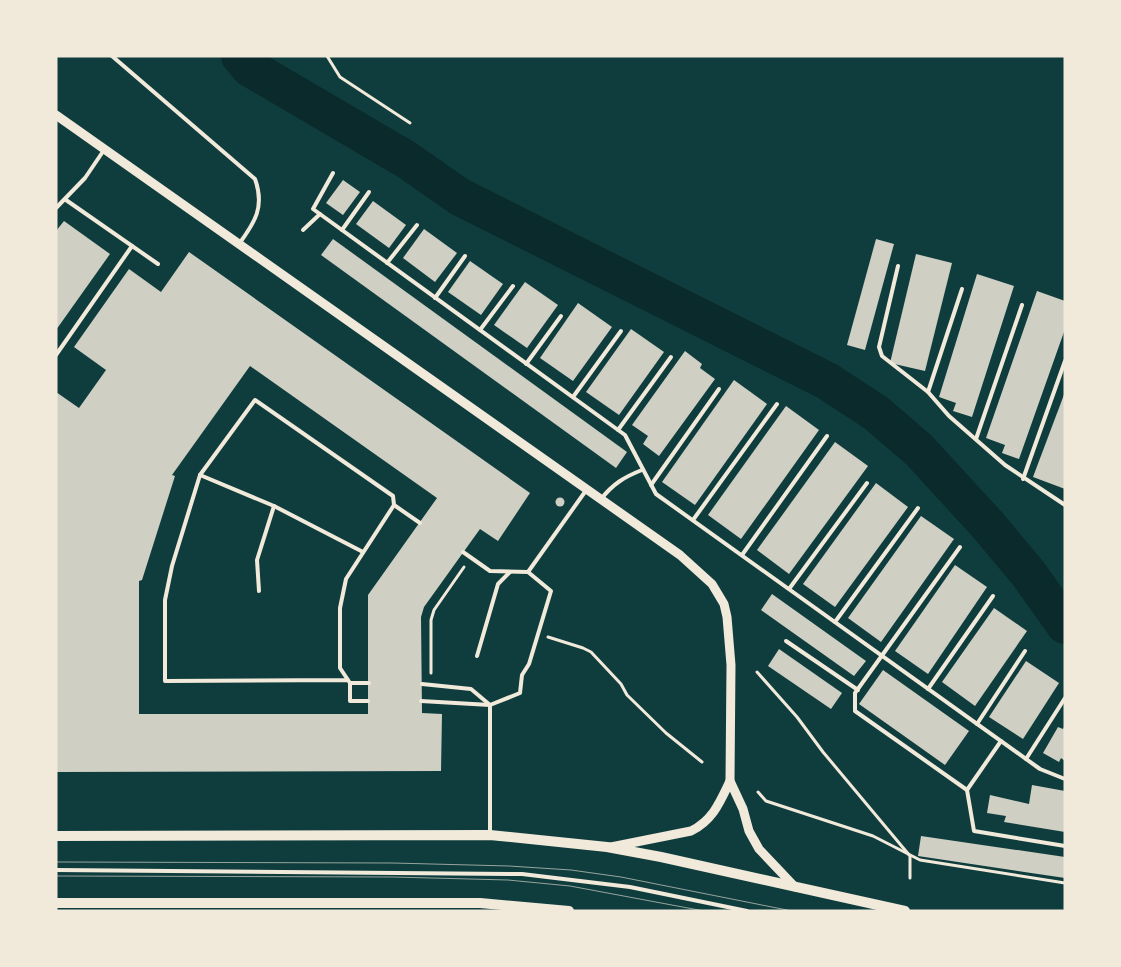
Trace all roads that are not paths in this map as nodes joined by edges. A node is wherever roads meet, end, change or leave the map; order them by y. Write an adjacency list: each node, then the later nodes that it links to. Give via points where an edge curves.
1 (112, 56): 12 (lane, via 255,179 260,195 257,214)
2 (56, 115): 3 (street)
3 (105, 149): 6 (lane); 12 (street)
4 (333, 173): 8 (lane, via 313,209)
5 (369, 192): 11 (lane)
6 (66, 200): 7 (lane); 13 (lane)
7 (56, 208)
8 (320, 214): 10 (lane); 11 (lane)
9 (416, 226): 15 (lane)
10 (303, 230)
11 (342, 230): 15 (lane)
12 (239, 244): 41 (street)
13 (132, 246): 16 (lane); 25 (lane)
14 (465, 256): 20 (lane)
15 (387, 263): 20 (lane)
16 (158, 264)
17 (898, 266): 30 (lane, via 878,347 894,367)
18 (513, 286): 23 (lane)
19 (962, 289): 30 (lane)
20 (435, 298): 23 (lane)
21 (1022, 305): 35 (lane)
22 (561, 316): 28 (lane)
23 (480, 330): 28 (lane)
24 (621, 330): 31 (lane)
25 (56, 356)
26 (671, 357): 33 (lane)
27 (1065, 361): 38 (lane)
28 (526, 364): 31 (lane)
29 (719, 389): 40 (lane)
30 (928, 392): 35 (lane)
31 (573, 397): 33 (lane)
32 (777, 404): 47 (lane)
33 (618, 430): 36 (lane, via 625,435)
34 (827, 436): 52 (lane)
35 (976, 439): 38 (lane)
36 (642, 470): 40 (lane); 42 (lane, via 623,477)
37 (200, 475): 43 (lane, via 255,400 393,496); 45 (lane); 63 (lane, via 165,600 166,681)
38 (1023, 479): 44 (lane)
39 (867, 483): 55 (lane)
40 (650, 485): 47 (lane, via 656,494)
41 (587, 489): 42 (street); 54 (lane)
42 (601, 499): 76 (street, via 694,566 719,594 729,628)
43 (394, 505): 48 (lane); 50 (lane)
44 (1065, 505)
45 (274, 506): 50 (lane); 56 (lane, via 257,560)
46 (918, 508): 58 (lane)
47 (693, 520): 52 (lane)
48 (420, 523)
49 (960, 547): 62 (lane)
50 (363, 552): 63 (lane, via 346,579 340,608 340,668)
51 (463, 552): 53 (lane, via 490,571)
52 (742, 555): 55 (lane)
53 (510, 572): 54 (lane); 61 (lane, via 498,584)
54 (528, 572): 71 (lane, via 552,591 529,664 522,675 520,693)
55 (789, 589): 58 (lane)
56 (259, 591)
57 (993, 596): 66 (lane)
58 (835, 622): 62 (lane)
59 (786, 641): 67 (lane)
60 (1025, 651): 72 (lane)
61 (477, 656)
62 (882, 656): 66 (lane); 67 (lane)
63 (349, 682): 64 (lane); 69 (lane, via 350,701)
64 (369, 684)
65 (422, 684): 71 (lane, via 471,689)
66 (928, 689): 72 (lane)
67 (858, 690): 77 (lane, via 855,693 855,711)
68 (1065, 698): 74 (lane)
69 (368, 701)
70 (421, 701): 71 (lane)
71 (490, 705): 78 (lane)
72 (977, 724): 73 (lane)
73 (1001, 741): 74 (lane); 77 (lane)
74 (1026, 759): 75 (lane, via 1040,769)
75 (1065, 779)
76 (730, 781): 81 (street, via 717,808 703,825 691,831); 83 (street, via 743,809 748,831 759,849)
77 (967, 790): 80 (lane, via 974,832)
78 (490, 835): 79 (main road); 81 (main road)
79 (56, 836)
80 (1065, 846)
81 (606, 847): 83 (main road)
82 (56, 870): 88 (lane, via 522,874 630,887)
83 (795, 887): 89 (main road)
84 (56, 903): 85 (main road)
85 (355, 906): 86 (main road)
86 (480, 907): 87 (main road)
87 (569, 911)
88 (747, 911)
89 (905, 911)

